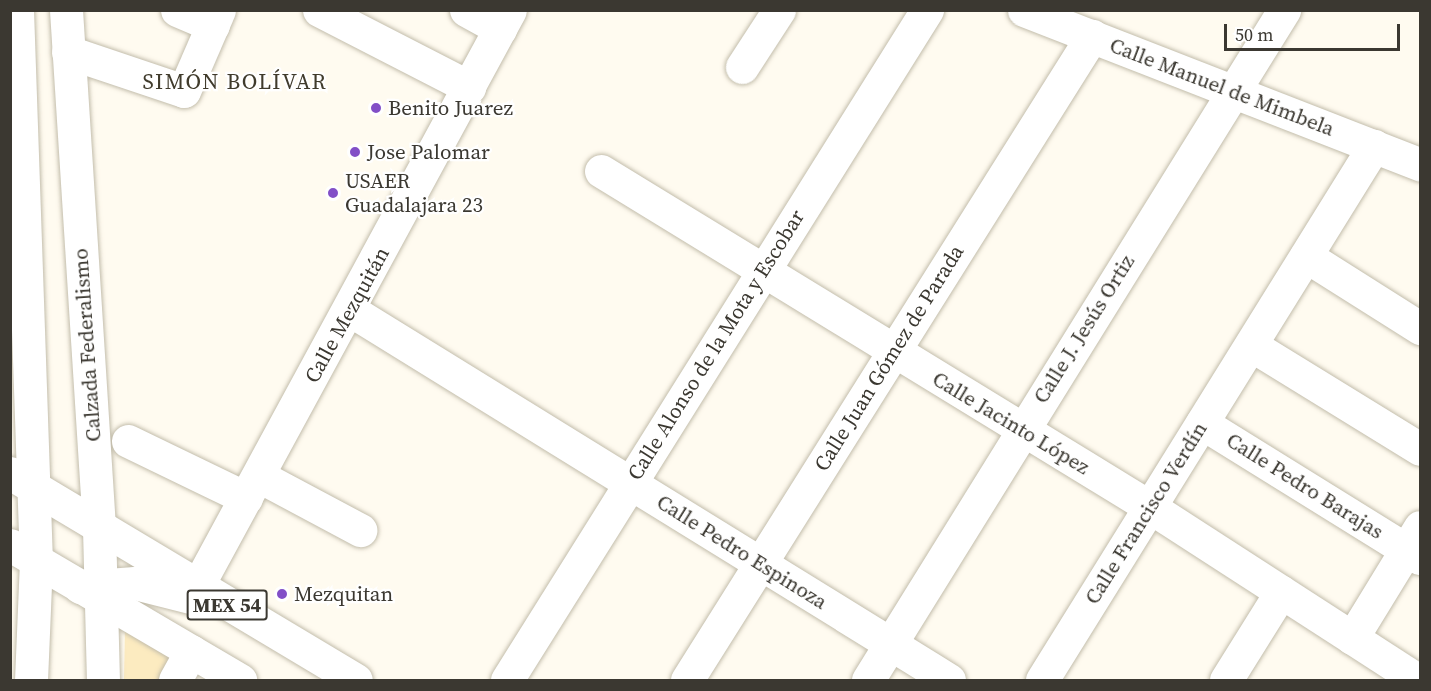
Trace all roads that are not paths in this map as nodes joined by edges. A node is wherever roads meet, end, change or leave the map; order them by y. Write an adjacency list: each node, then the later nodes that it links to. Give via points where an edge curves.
1 (17, 10): 30 (street)
2 (66, 10): 13 (street, Calzada Federalismo)
3 (177, 10): 10 (street)
4 (319, 10): 15 (street)
5 (466, 10): 11 (street)
6 (779, 10): 14 (street)
7 (927, 10): 21 (street, Calle Alonso de la Mota y Escobar)
8 (1024, 10): 12 (street, Calle Manuel de Mimbela)
9 (1284, 10): 16 (street, Calle J. Jesús Ortiz)
10 (216, 18): 13 (street, via 184,91)
11 (505, 20): 15 (street, Calle Mezquitán)
12 (1092, 36): 16 (street, Calle Manuel de Mimbela); 25 (street, Calle Juan Gómez de Parada)
13 (68, 52): 34 (street, Calzada Federalismo)
14 (742, 67)
15 (469, 87): 22 (street, Calle Mezquitán)
16 (1234, 92): 17 (street, Calle Manuel de Mimbela); 27 (street, Calle J. Jesús Ortiz)
17 (1374, 146): 18 (street, Calle Manuel de Mimbela); 20 (street, Calle Francisco Verdín)
18 (1420, 164)
19 (601, 171): 21 (street, Calle Jacinto López)
20 (1306, 256): 23 (street); 24 (street, Calle Francisco Verdín)
21 (762, 272): 25 (street, Calle Jacinto López); 31 (street, Calle Alonso de la Mota y Escobar)
22 (350, 310): 31 (street, Calle Pedro Espinoza); 32 (street, Calle Mezquitán)
23 (1420, 328)
24 (1251, 345): 26 (street, Calle Francisco Verdín); 29 (street)
25 (893, 351): 27 (street, Calle Jacinto López); 38 (street, Calle Juan Gómez de Parada)
26 (1202, 423): 33 (street, Calle Francisco Verdín); 37 (street, Calle Pedro Barajas)
27 (1021, 429): 33 (street, Calle Jacinto López); 45 (street, Calle J. Jesús Ortiz)
28 (128, 441): 32 (street)
29 (1420, 449)
30 (22, 481): 34 (street, MEX 54); 36 (street)
31 (630, 482): 38 (street, Calle Pedro Espinoza); 52 (street, Calle Alonso de la Mota y Escobar)
32 (252, 487): 35 (street); 39 (street, Calle Mezquitán)
33 (1150, 507): 41 (street, Calle Jacinto López); 56 (street, Calle Francisco Verdín)
34 (99, 528): 36 (street); 39 (street, MEX 54); 40 (street, Calzada Federalismo)
35 (360, 530)
36 (23, 537): 40 (street, MEX 54); 42 (street)
37 (1416, 545): 44 (street)
38 (760, 564): 45 (street, Calle Pedro Espinoza); 53 (street, Calle Juan Gómez de Parada)
39 (197, 587): 43 (street, MEX 54)
40 (95, 590): 42 (street); 43 (street, via 178,592); 46 (street, MEX 54); 48 (street, Calzada Federalismo)
41 (1281, 592): 44 (street, Calle Jacinto López); 57 (street)
42 (33, 627): 47 (street)
43 (263, 627): 51 (street, MEX 54)
44 (1352, 638): 58 (street, Calle Jacinto López)
45 (890, 645): 54 (street, Calle J. Jesús Ortiz); 55 (street, Calle Pedro Espinoza)
46 (191, 651): 49 (street); 50 (street, MEX 54)
47 (31, 681)
48 (103, 681)
49 (175, 681)
50 (240, 681)
51 (356, 681)
52 (507, 681)
53 (687, 681)
54 (868, 681)
55 (949, 681)
56 (1042, 681)
57 (1226, 681)
58 (1417, 681)

